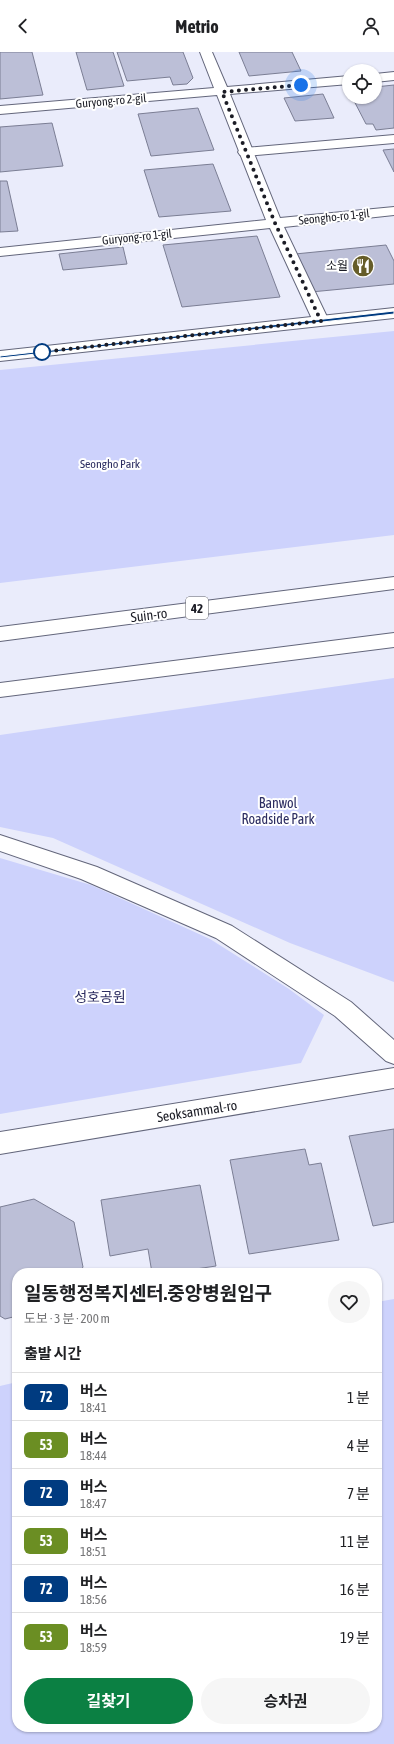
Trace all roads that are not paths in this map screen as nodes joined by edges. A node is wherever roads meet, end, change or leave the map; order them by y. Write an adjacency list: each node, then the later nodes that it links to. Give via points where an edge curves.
1 (206, 52): 5 (main road, Seongho-ro 1-gil)
2 (394, 76): 3 (main road)
3 (382, 77)
4 (342, 81): 5 (main road)
5 (222, 92): 6 (main road, Guryong-ro 2-gil); 8 (main road, Seongho-ro 1-gil)
6 (0, 110)
7 (394, 139): 8 (main road)
8 (245, 152): 10 (main road, Seongho-ro 1-gil)
9 (394, 211): 10 (main road, Seongho-ro 1-gil)
10 (275, 223): 11 (main road, Guryong-ro 1-gil); 13 (main road, Seongho-ro 1-gil)
11 (0, 252)
12 (394, 313): 13 (main road)
13 (321, 321): 14 (main road)
14 (0, 356)
15 (394, 583): 16 (main road, Suin-ro / 42)
16 (0, 634)
17 (394, 640): 18 (main road)
18 (0, 690)
19 (0, 843): 20 (main road, via 89,873 224,932 343,1009)
20 (394, 1054)
21 (394, 1078): 22 (main road, Seoksammal-ro)
22 (0, 1143)

